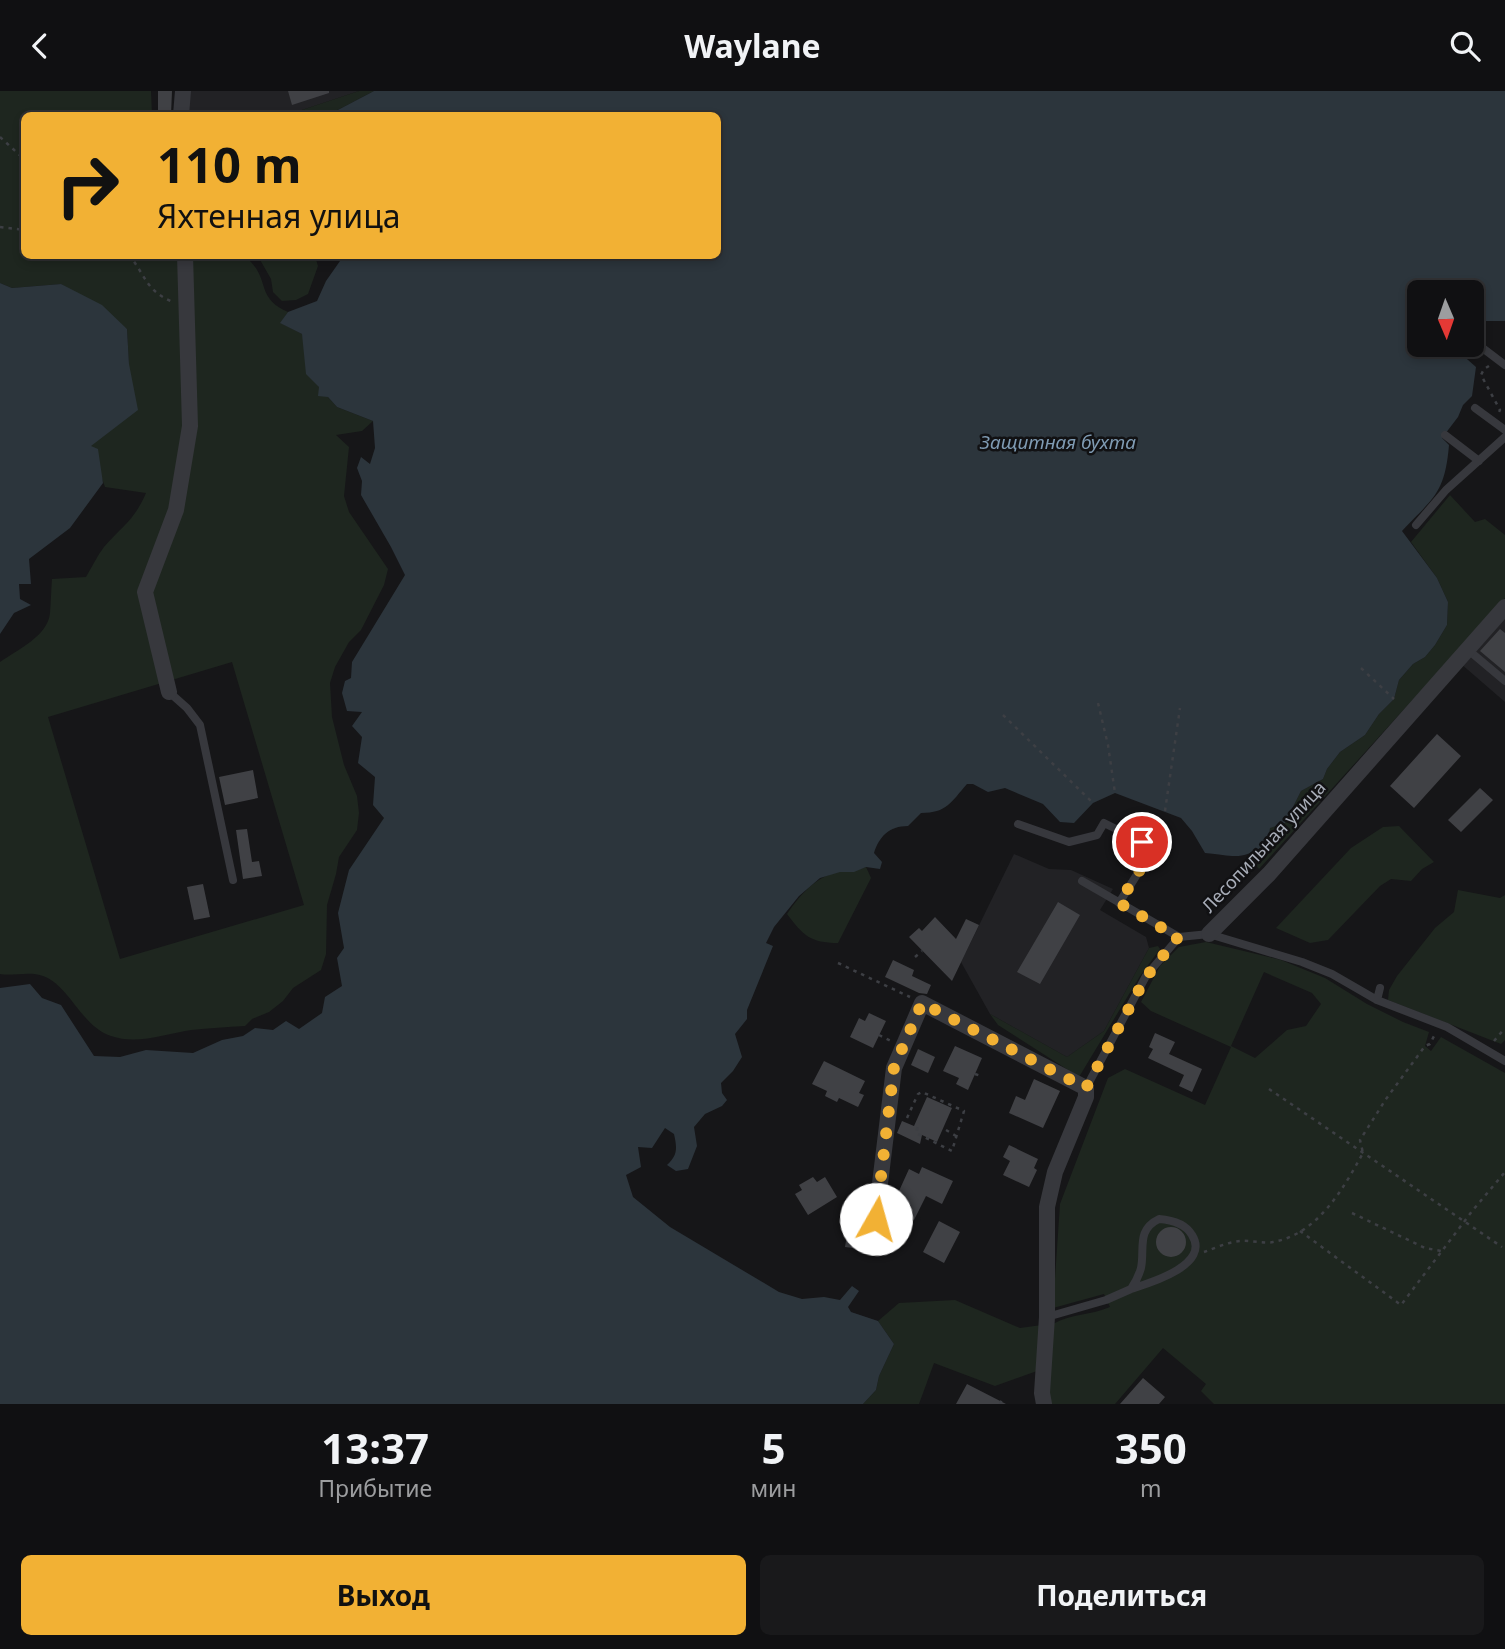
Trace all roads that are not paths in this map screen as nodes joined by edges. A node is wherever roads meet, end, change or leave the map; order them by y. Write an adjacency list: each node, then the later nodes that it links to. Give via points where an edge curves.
1 (183, 91): 2 (street)
2 (181, 112)
3 (185, 259): 15 (street, via 190,426 176,510 145,592)
4 (1484, 349): 5 (lane)
5 (1502, 363)
6 (1475, 408): 7 (lane)
7 (1505, 430)
8 (1445, 435): 10 (lane)
9 (1505, 437): 10 (lane)
10 (1479, 461): 11 (lane)
11 (1416, 525)
12 (1502, 615): 13 (street, Лесопильная улица)
13 (1467, 649): 14 (lane); 20 (street, Лесопильная улица, via 1269,874)
14 (1505, 681)
15 (170, 692): 17 (lane, via 200,725)
16 (1018, 824): 19 (lane, via 1069,842 1097,835 1104,823 1142,842 1143,865)
17 (233, 880)
18 (1082, 881): 19 (lane)
19 (1119, 903): 21 (lane)
20 (1209, 934): 21 (lane, Лесопильная улица); 23 (lane, via 1302,962)
21 (1178, 937): 25 (lane, via 1146,977)
22 (1380, 988): 23 (lane)
23 (1377, 1000): 24 (lane, via 1440,1024)
24 (1505, 1061)
25 (1086, 1088): 26 (street, via 922,1003 894,1067); 28 (street, via 1047,1207)
26 (873, 1241)
27 (1131, 1289): 27 (lane, via 1140,1269 1146,1229 1159,1219 1186,1227 1194,1236 1194,1255 1177,1271); 28 (lane)
28 (1046, 1317): 29 (street)
29 (1044, 1404)

